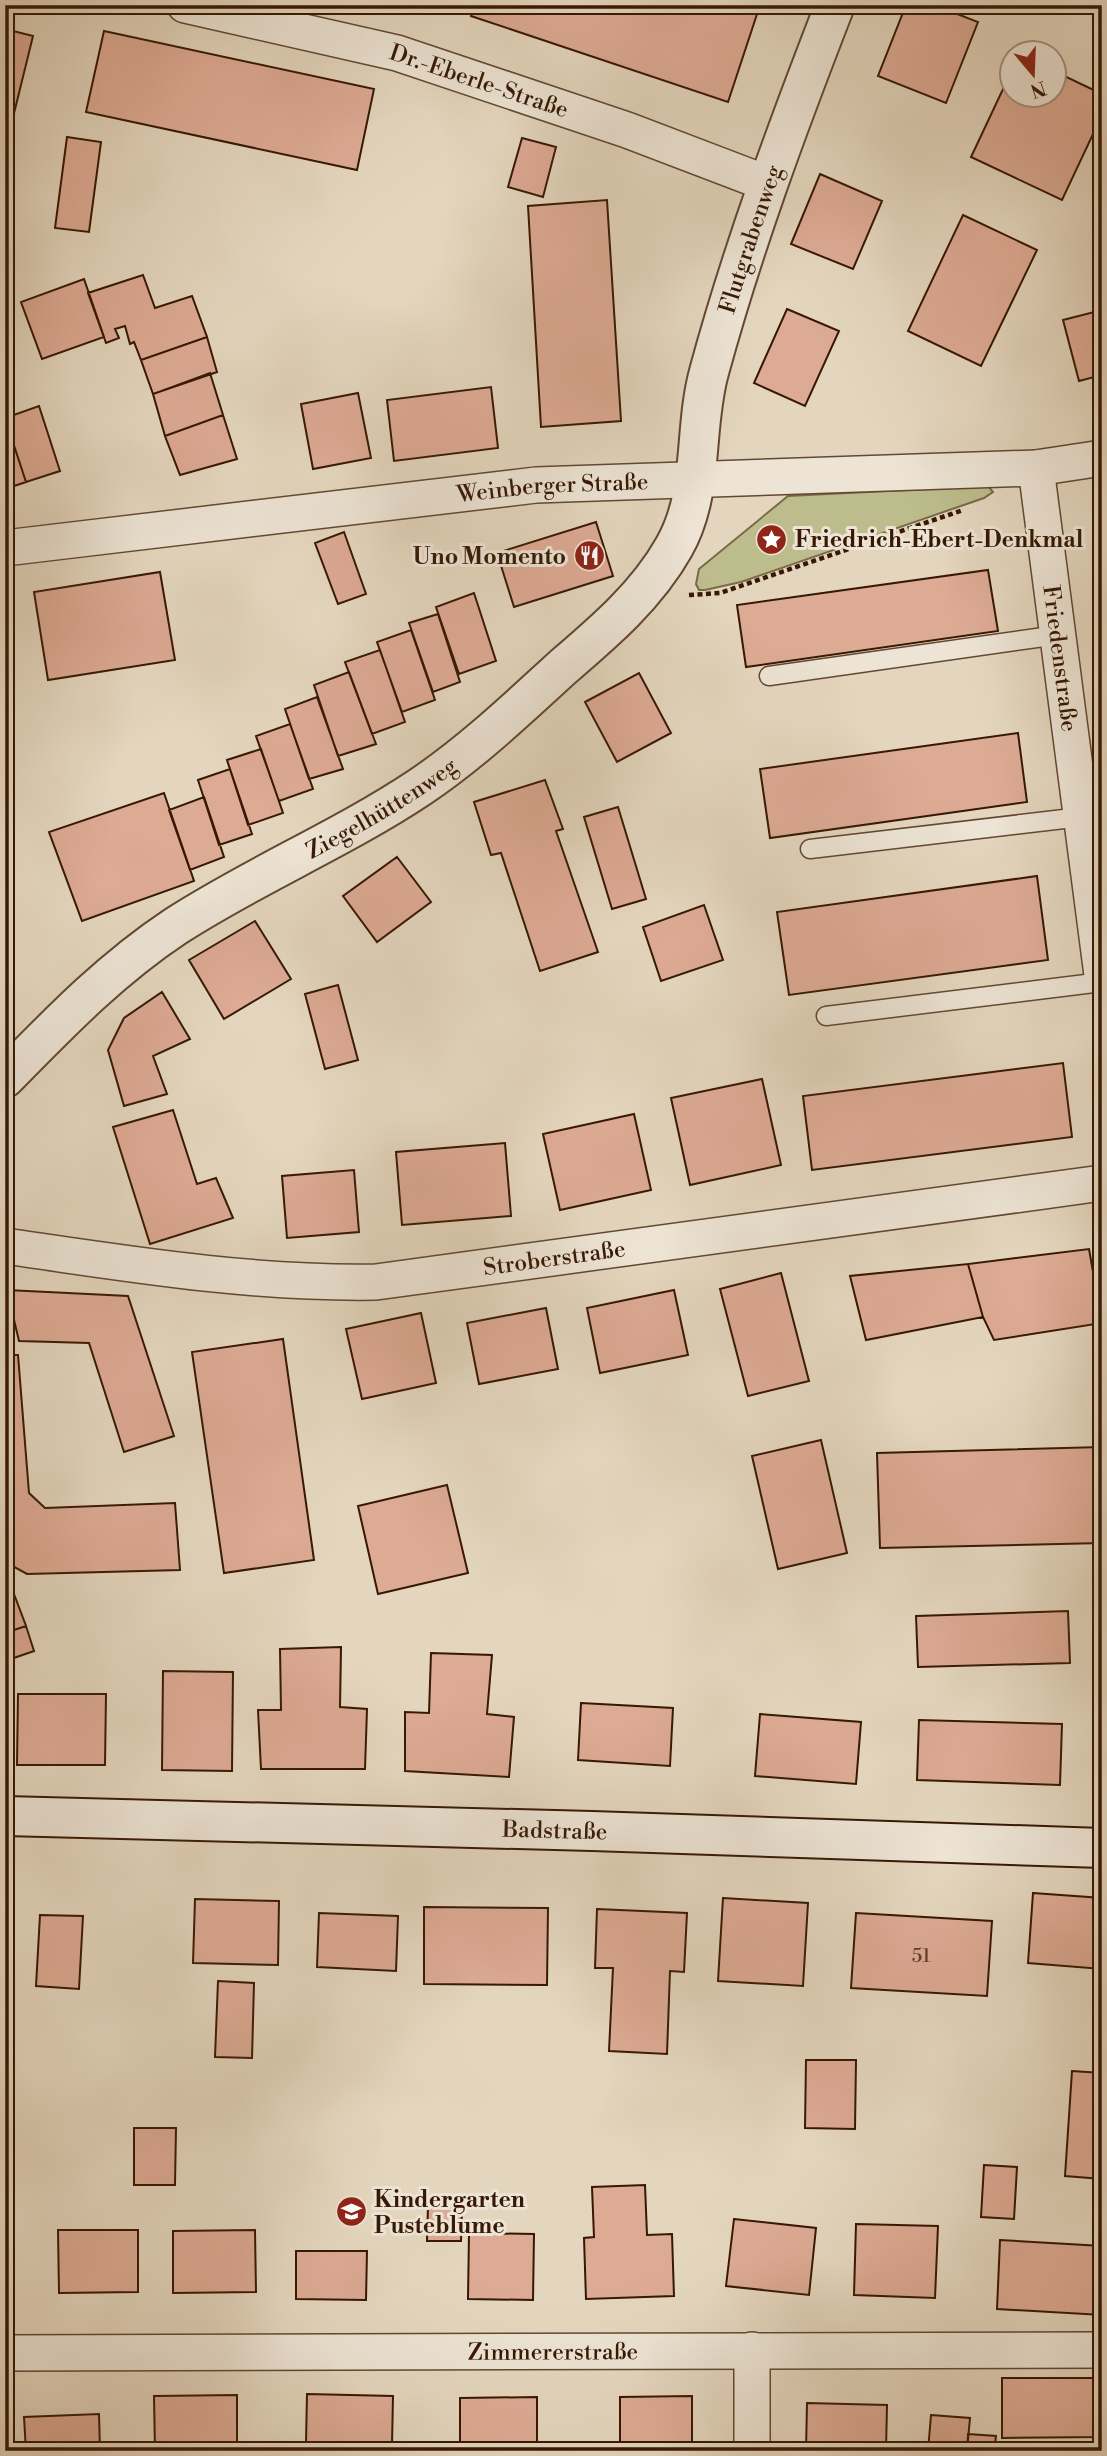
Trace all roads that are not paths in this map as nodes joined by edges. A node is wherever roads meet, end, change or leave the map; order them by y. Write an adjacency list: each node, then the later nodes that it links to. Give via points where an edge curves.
1 (185, 5): 3 (street, Dr.-Eberle-Straße, via 397,53 627,130)
2 (835, 5): 3 (street, Flutgrabenweg)
3 (766, 183): 6 (street, Flutgrabenweg, via 708,375)
4 (1102, 458): 5 (street, Weinberger Straße)
5 (1036, 468): 6 (street, Weinberger Straße); 8 (street, Friedenstraße)
6 (696, 480): 7 (street, Weinberger Straße, via 536,485); 15 (street, Ziegelhüttenweg, via 686,523 656,578 471,749 359,825 175,927 88,993)
7 (5, 548)
8 (1058, 635): 9 (lane); 10 (street, Friedenstraße)
9 (769, 676)
10 (1081, 817): 11 (lane); 12 (street, Friedenstraße)
11 (810, 849)
12 (1102, 975)
13 (1102, 982): 14 (lane)
14 (826, 1016)
15 (5, 1079)
16 (1102, 1183): 17 (street, Stroberstraße, via 376,1282 220,1277)
17 (5, 1246)
18 (5, 1816): 19 (street, Badstraße)
19 (1102, 1848)
20 (752, 2350): 21 (street, Zimmererstraße); 22 (street, Zimmererstraße); 23 (street)
21 (1102, 2350)
22 (5, 2353)
23 (752, 2451)

